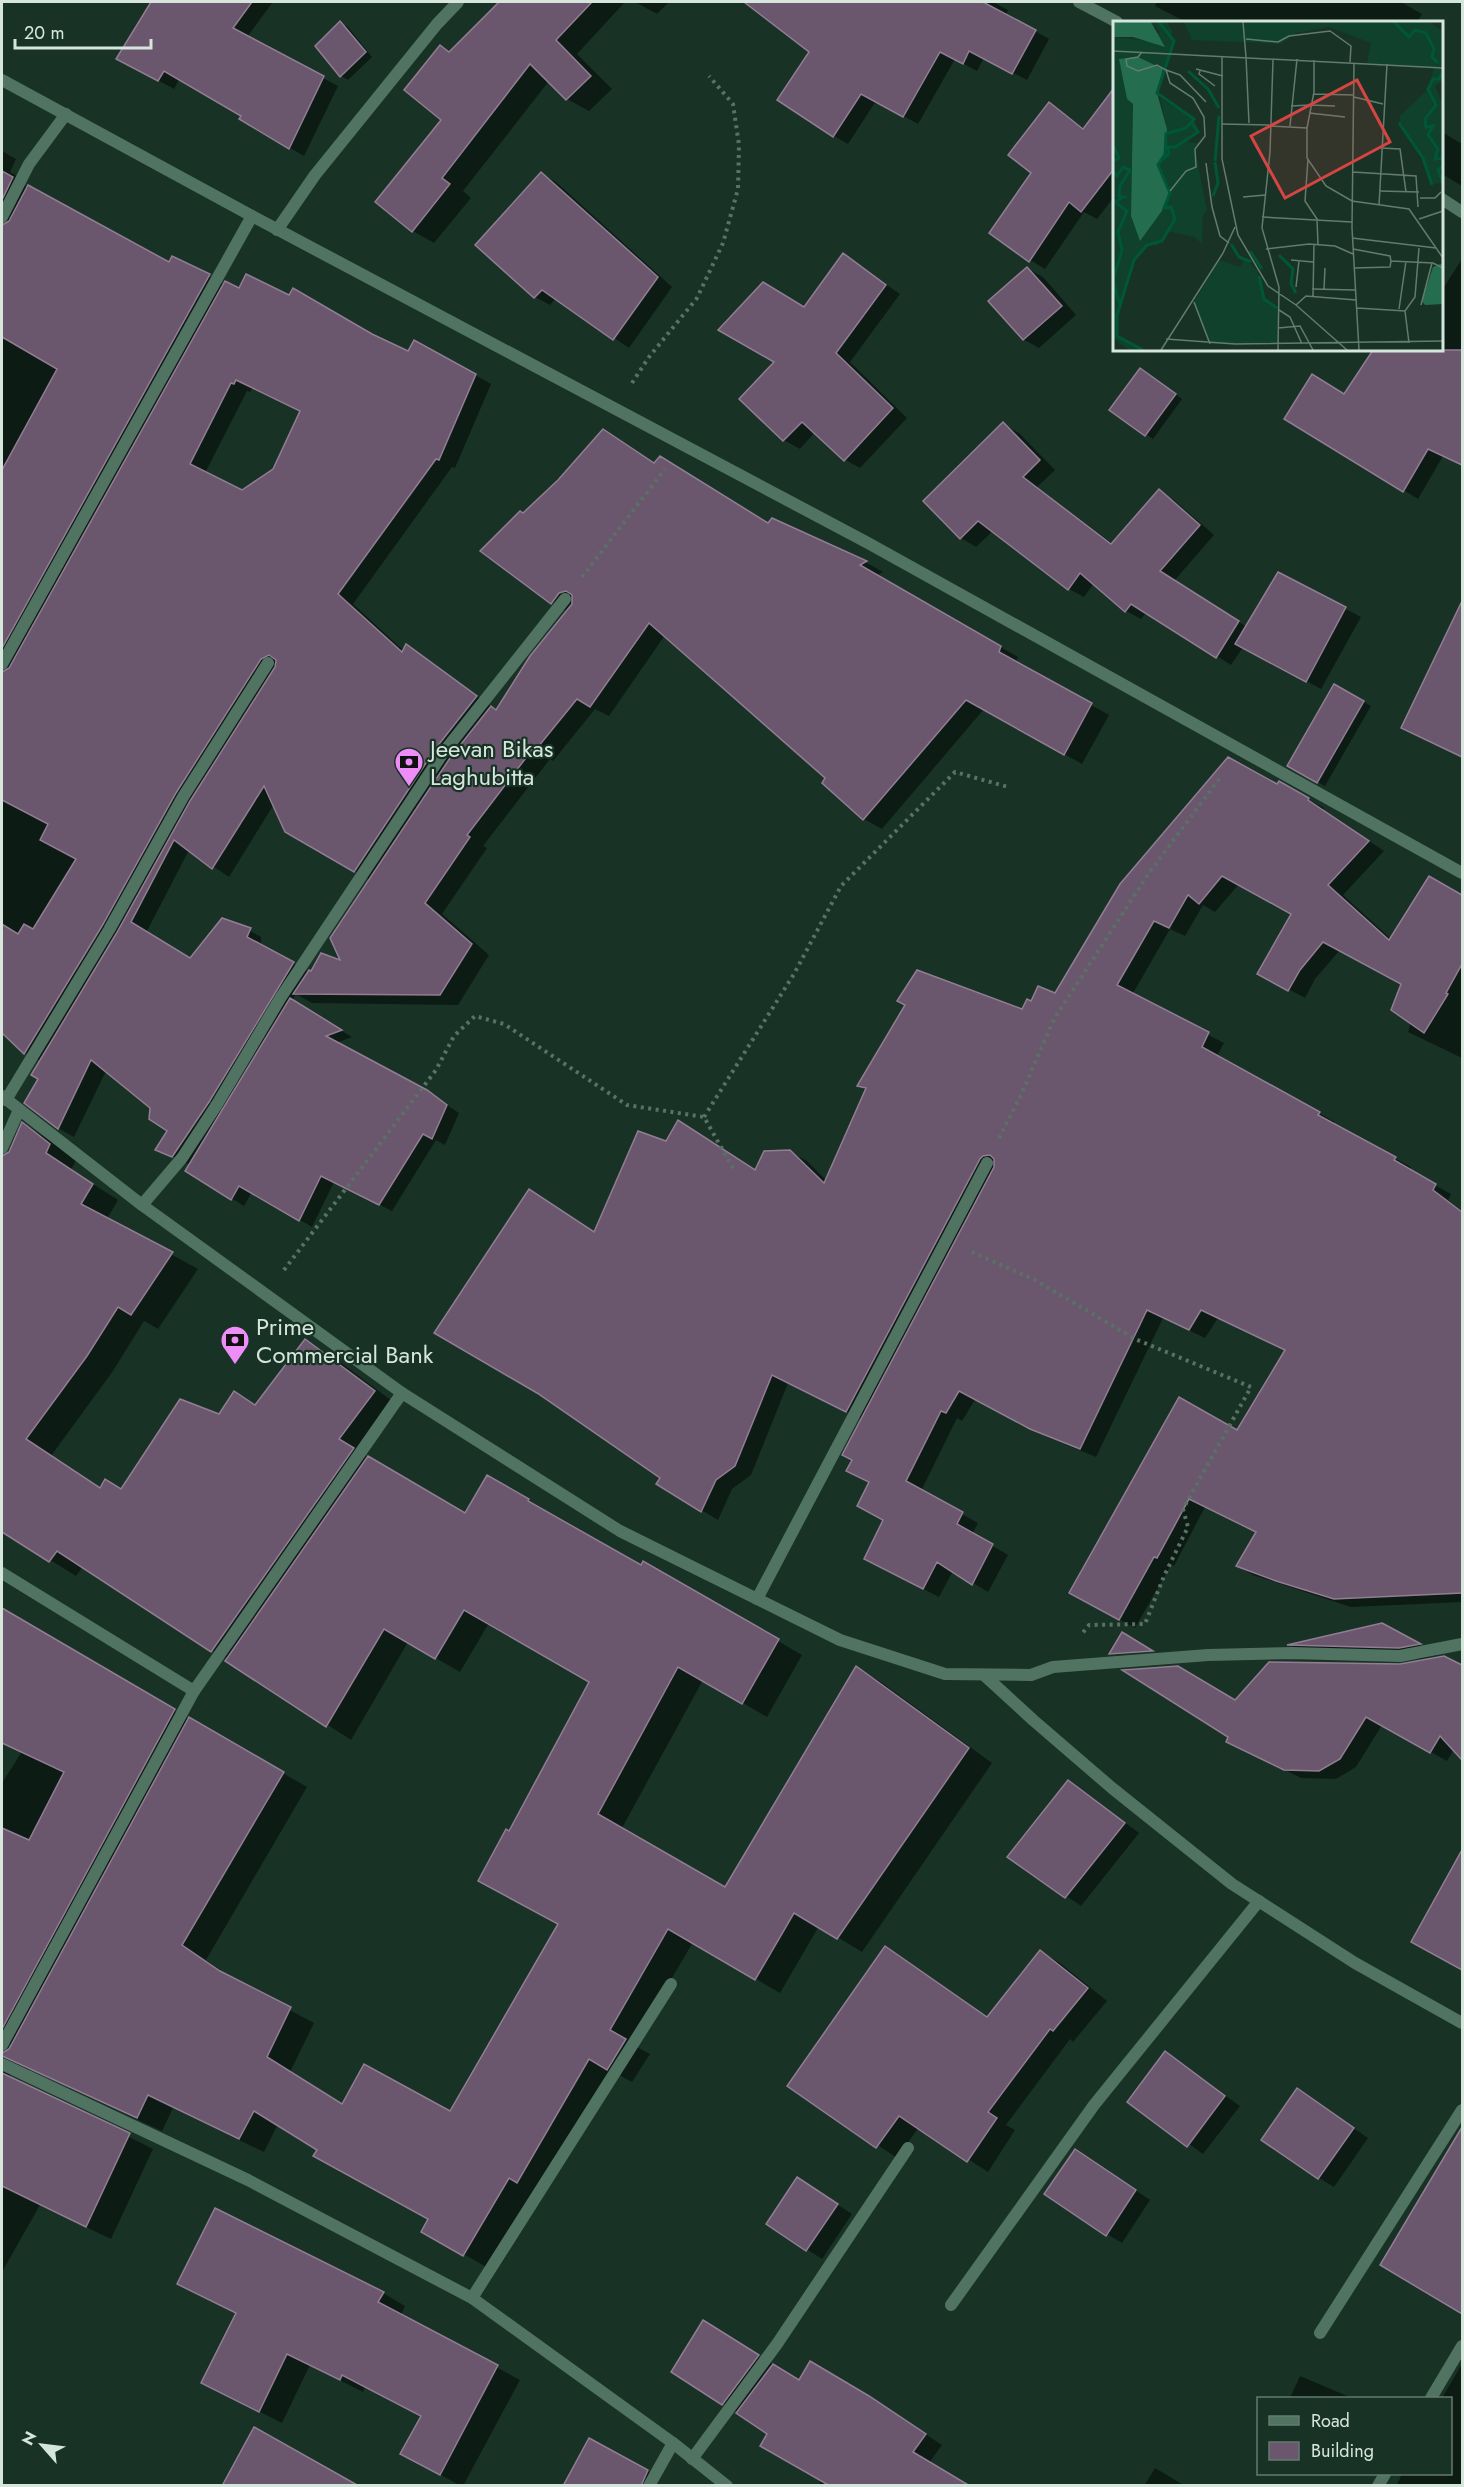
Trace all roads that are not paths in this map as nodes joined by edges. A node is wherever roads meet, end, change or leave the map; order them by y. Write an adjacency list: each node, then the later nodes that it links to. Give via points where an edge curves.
1 (458, 2): 10 (street, via 315,175)
2 (1079, 2): 3 (street)
3 (1115, 21)
4 (2, 80): 5 (street)
5 (66, 114): 8 (street); 9 (street, via 29,164)
6 (1443, 200): 7 (street)
7 (1462, 212)
8 (252, 216): 10 (street); 13 (street)
9 (2, 217)
10 (277, 230): 14 (street, via 868,543)
11 (565, 599): 19 (street, via 443,753 281,997 188,1149)
12 (268, 663): 15 (street, via 183,797 110,930)
13 (2, 664)
14 (1462, 873)
15 (4, 1098): 16 (street)
16 (19, 1110): 17 (street); 19 (street)
17 (2, 1148)
18 (987, 1163): 22 (street)
19 (142, 1204): 20 (street)
20 (402, 1394): 22 (street, via 620,1531); 25 (street)
21 (2, 1573): 25 (street)
22 (757, 1599): 24 (street, via 840,1640 945,1674)
23 (1462, 1644): 24 (street, via 1400,1656 1208,1654 1053,1667 1031,1675)
24 (984, 1675): 26 (street, via 1112,1788)
25 (194, 1691): 29 (street)
26 (1259, 1901): 28 (street, via 1355,1963); 34 (street, via 1094,2105)
27 (671, 1984): 33 (street)
28 (1462, 2023)
29 (2, 2045)
30 (2, 2064): 33 (street, via 248,2180)
31 (1462, 2110): 35 (street)
32 (908, 2148): 39 (street, via 777,2344)
33 (472, 2298): 38 (street)
34 (951, 2305)
35 (1320, 2333)
36 (1462, 2346): 37 (street)
37 (1432, 2397)
38 (673, 2443): 39 (street); 40 (street)
39 (693, 2459): 41 (street)
40 (649, 2486)
41 (727, 2486)

